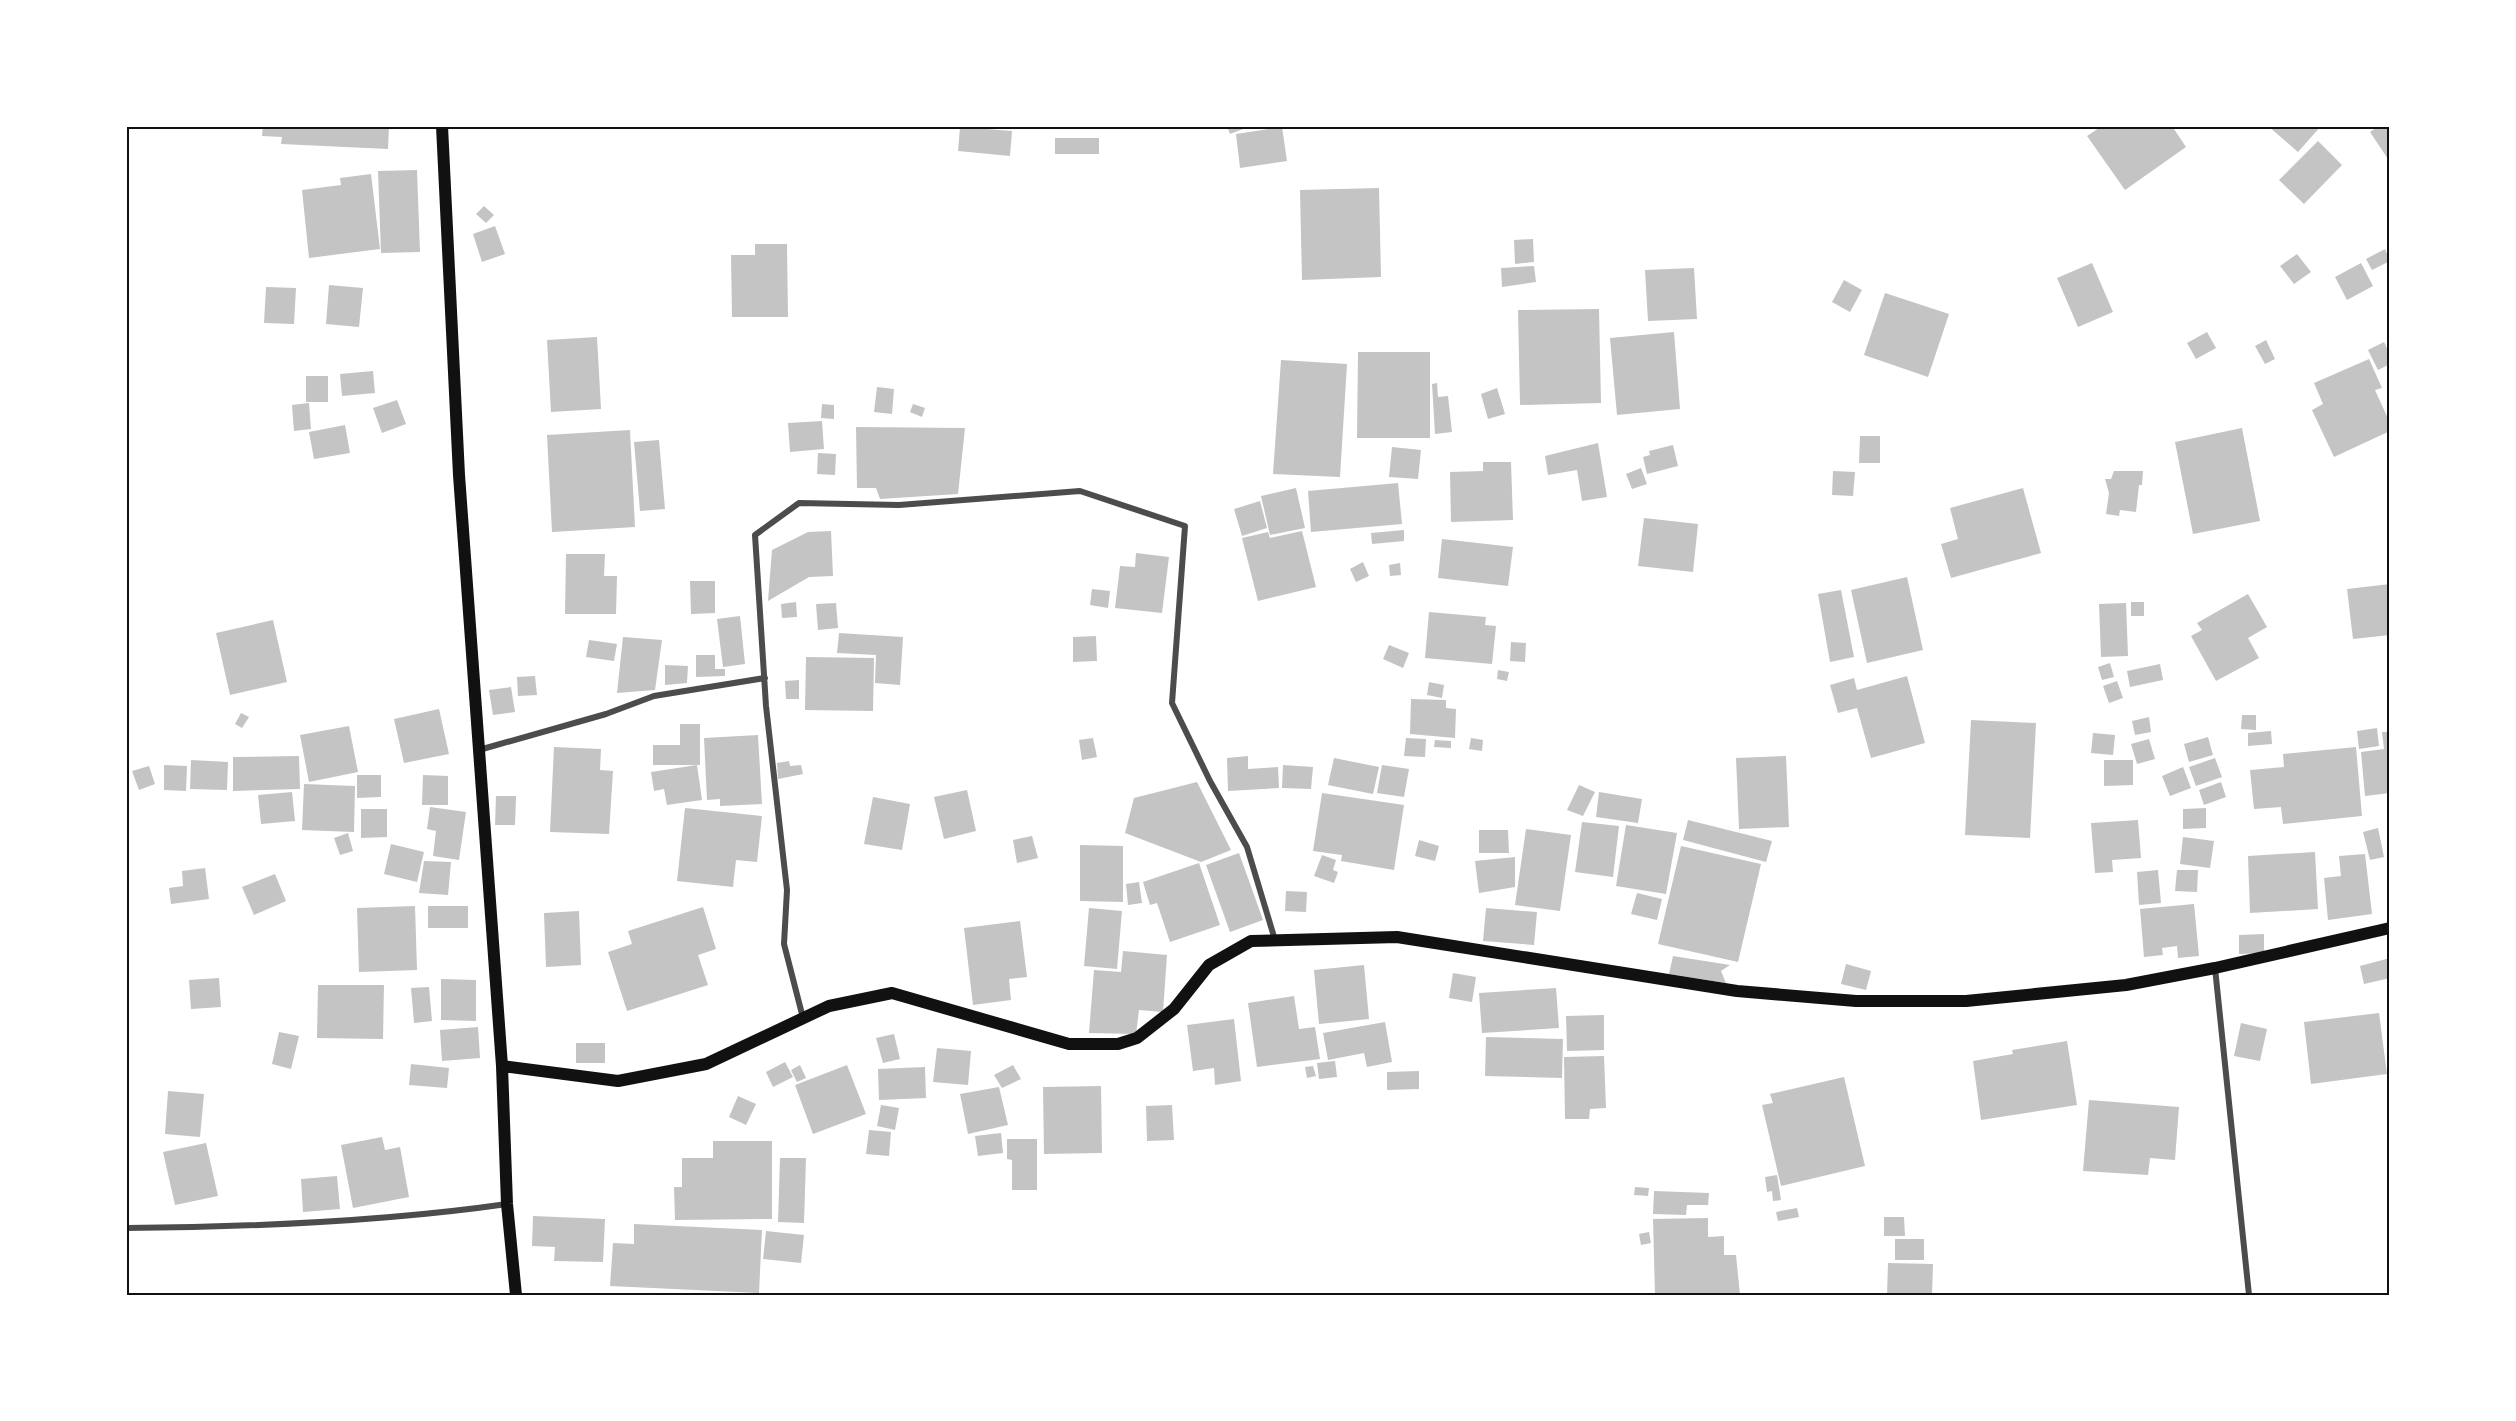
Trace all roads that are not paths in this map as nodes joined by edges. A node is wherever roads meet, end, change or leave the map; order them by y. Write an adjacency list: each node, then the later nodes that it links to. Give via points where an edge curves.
1 (442, 126): 3 (main road, via 459,475)
2 (765, 678): 3 (street, via 654,696 606,714); 5 (street, via 755,535 799,503 899,505 1080,491 1185,526 1172,703 1247,847); 7 (street, via 787,890 784,944)
3 (479, 750): 8 (main road)
4 (2390, 928): 6 (main road)
5 (1275, 940): 6 (main road, via 1397,937 1737,991 1856,1001 1986,1000 2126,985); 7 (main road, via 1251,941 1209,965 1174,1009 1137,1038 1118,1044 1069,1044 891,993 829,1006)
6 (2216, 968): 12 (street)
7 (803, 1018): 8 (main road, via 706,1064 618,1081)
8 (502, 1066): 9 (main road)
9 (507, 1204): 10 (street, via 448,1213 206,1228); 11 (main road)
10 (126, 1228)
11 (516, 1295)
12 (2248, 1295)

